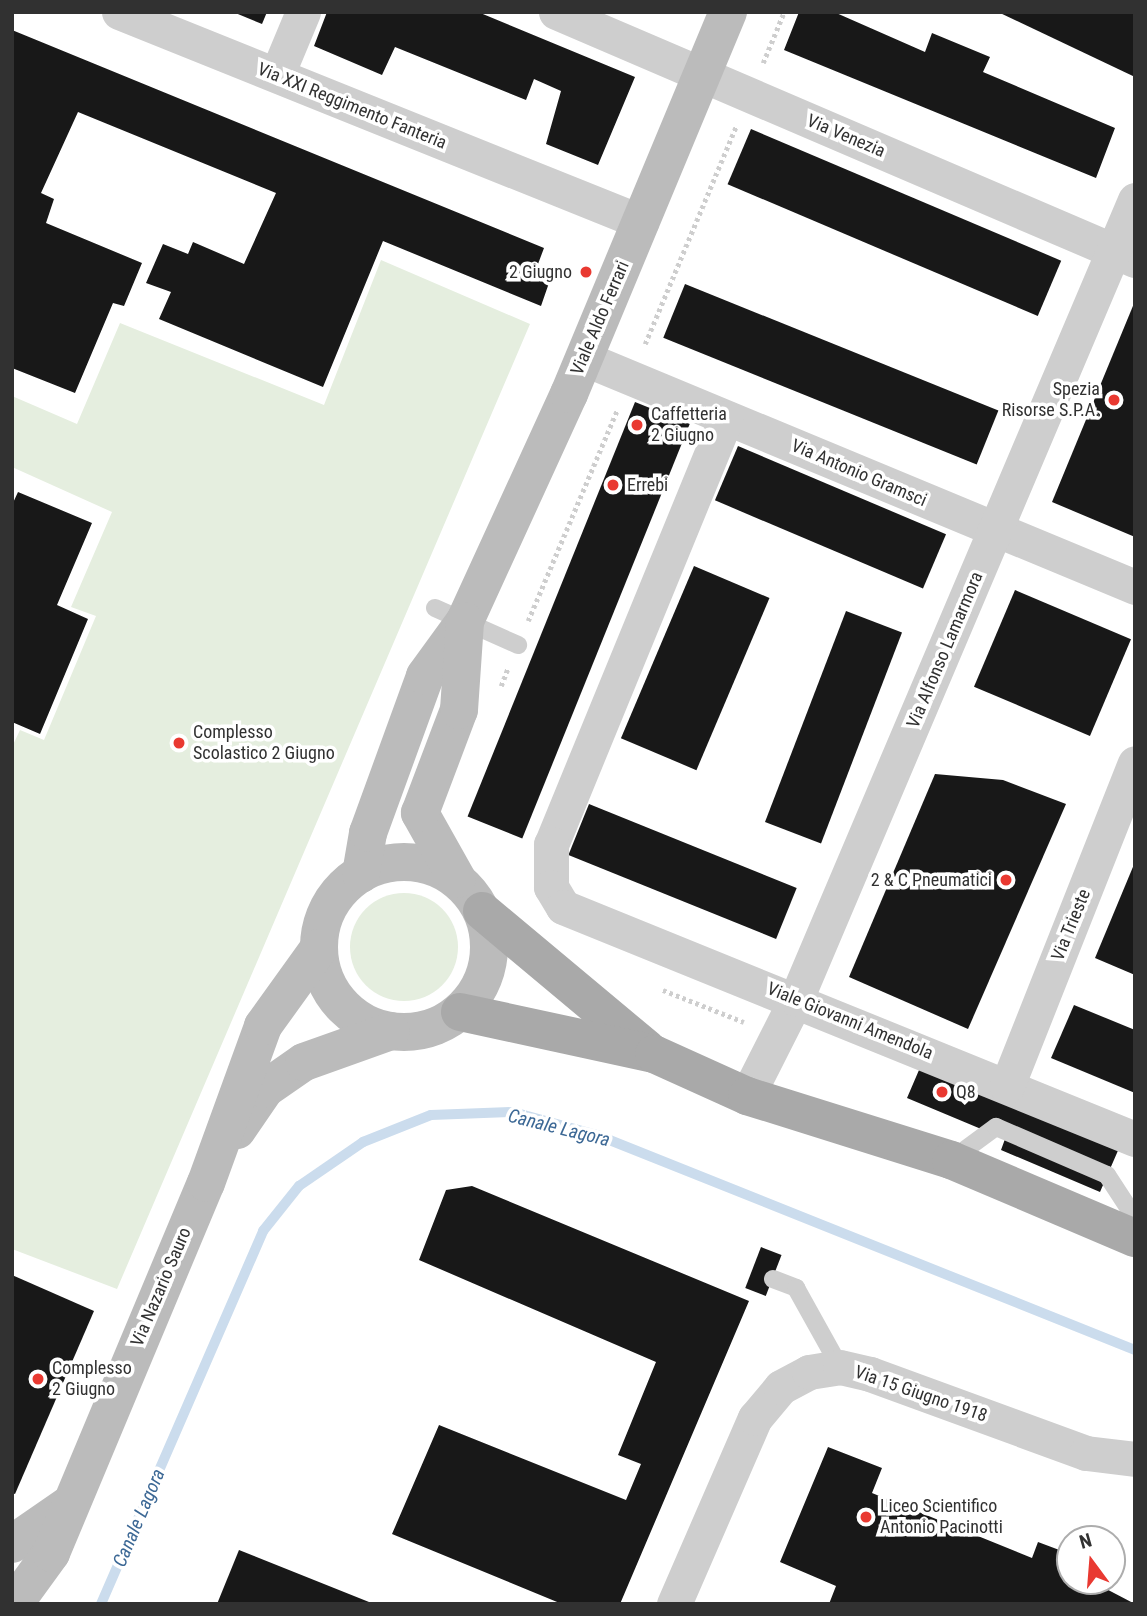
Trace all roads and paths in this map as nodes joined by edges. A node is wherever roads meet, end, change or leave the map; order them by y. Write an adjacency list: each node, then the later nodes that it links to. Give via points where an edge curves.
1 (119, 12): 10 (street, Via XXI Reggimento Fanteria)
2 (165, 12): 7 (street, Via XXI Reggimento Fanteria)
3 (303, 12): 7 (street)
4 (556, 12): 8 (street, Via Venezia)
5 (729, 12): 8 (main road, Viale Aldo Ferrari)
6 (784, 12): 9 (path)
7 (283, 60): 10 (street, Via XXI Reggimento Fanteria, via 563,173)
8 (702, 75): 9 (street, Via Venezia); 12 (main road, Viale Aldo Ferrari)
9 (749, 95): 13 (street, Via Venezia); 15 (path)
10 (584, 199): 12 (street, Via XXI Reggimento Fanteria)
11 (1135, 200): 13 (street, Via Alfonso Lamarmora)
12 (641, 222): 14 (main road, Viale Aldo Ferrari)
13 (1124, 256): 17 (street, Via Alfonso Lamarmora)
14 (583, 358): 15 (street, Via Antonio Gramsci); 19 (main road, Viale Aldo Ferrari)
15 (630, 378): 16 (street, Via Antonio Gramsci); 20 (path)
16 (726, 418): 17 (street, Via Antonio Gramsci); 26 (street, Viale Giovanni Amendola, via 551,844 551,887 564,907)
17 (996, 530): 18 (street, Via Antonio Gramsci); 26 (street, Via Alfonso Lamarmora)
18 (1135, 587)
19 (450, 614): 20 (lane); 22 (main road, Viale Aldo Ferrari, via 368,833); 23 (main road, Viale Aldo Ferrari, via 459,710 420,813)
20 (518, 645)
21 (1135, 763): 30 (street, Via Trieste)
22 (361, 874): 23 (main road, via 410,861); 25 (main road, via 330,905)
23 (457, 880): 24 (main road)
24 (482, 911): 27 (main road, via 490,954 475,996); 29 (main road)
25 (319, 948): 28 (main road, via 339,1003); 34 (main road, Via Nazario Sauro, via 263,1026)
26 (796, 999): 30 (street, Viale Giovanni Amendola); 31 (street, Via Alfonso Lamarmora)
27 (460, 1012): 28 (main road, via 425,1030); 29 (main road)
28 (391, 1031): 34 (main road, Via Nazario Sauro, via 304,1062 265,1089)
29 (654, 1054): 31 (main road)
30 (1007, 1086): 32 (street, Viale Giovanni Amendola)
31 (747, 1096): 33 (main road)
32 (1135, 1139)
33 (951, 1160): 35 (lane, via 996,1127 1107,1175); 36 (main road)
34 (206, 1183): 40 (main road, Via Nazario Sauro)
35 (1135, 1219)
36 (1135, 1238)
37 (773, 1279): 38 (lane, via 796,1288)
38 (840, 1367): 39 (street, Via 15 Giugno 1918, via 1086,1453); 43 (street, Via 15 Giugno 1918, via 809,1372 781,1387 755,1418)
39 (1135, 1460)
40 (67, 1506): 41 (main road); 42 (main road, Via Nazario Sauro, via 51,1553)
41 (12, 1544)
42 (13, 1604)
43 (674, 1604)

